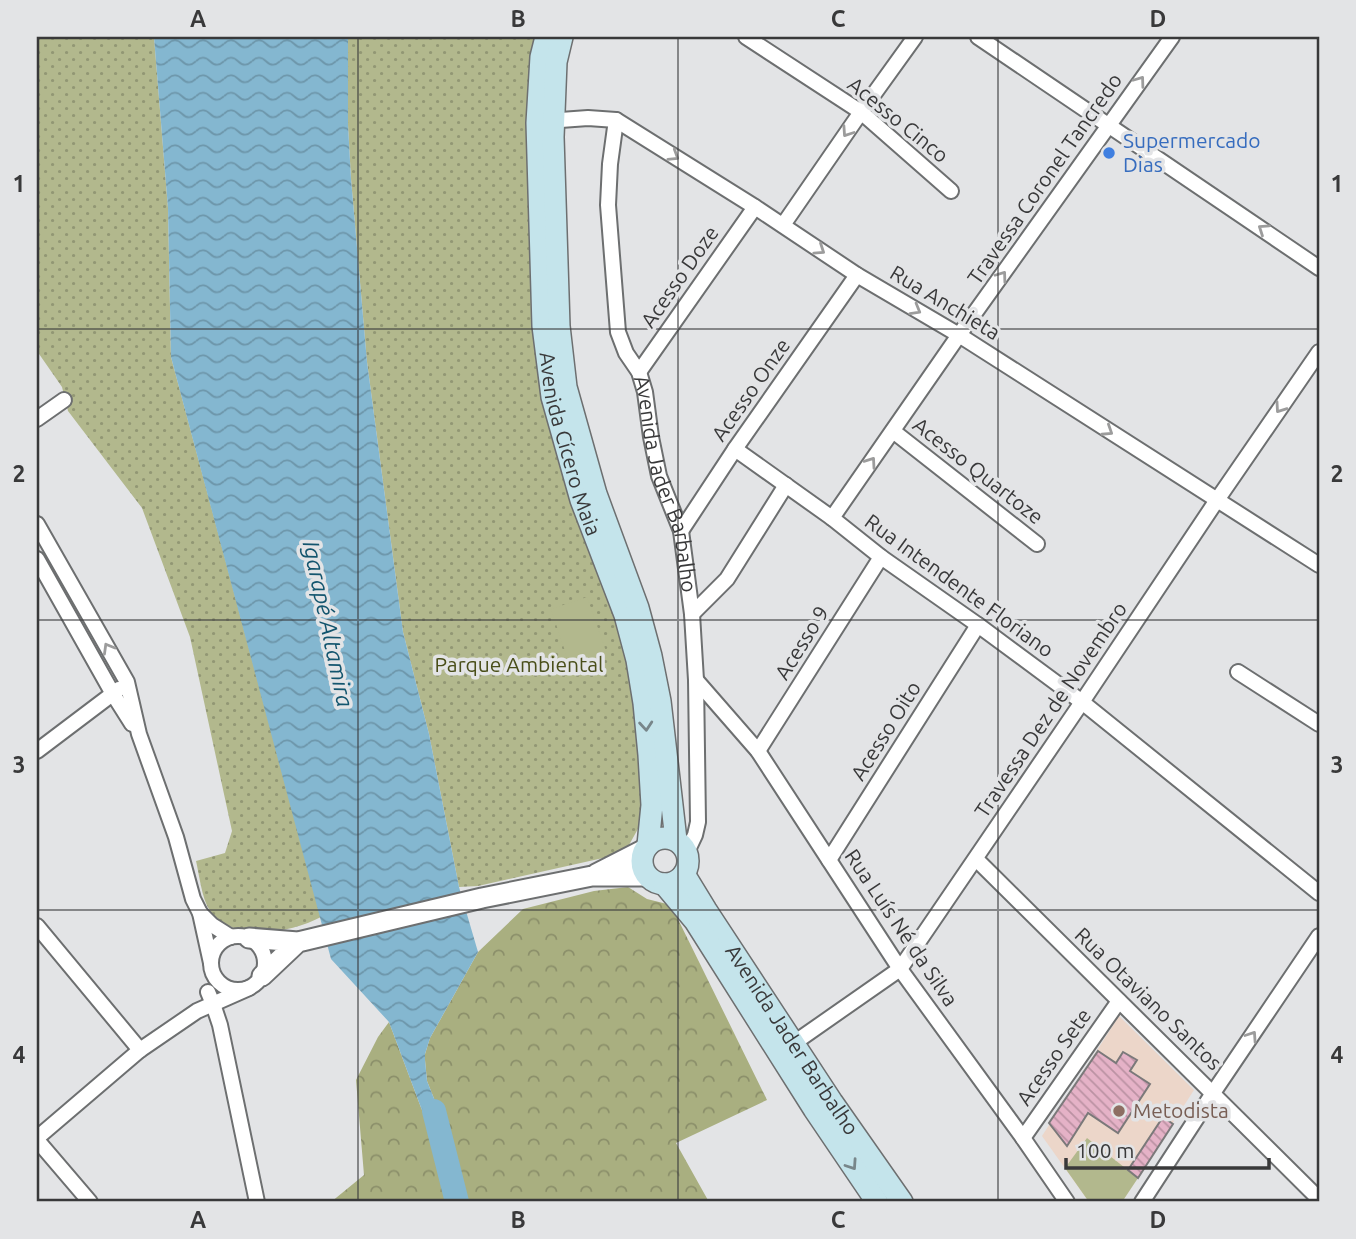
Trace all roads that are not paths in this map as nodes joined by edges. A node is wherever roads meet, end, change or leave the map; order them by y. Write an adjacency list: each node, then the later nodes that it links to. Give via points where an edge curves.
1 (546, 37): 9 (main road, Avenida Cícero Maia, via 541,57)
2 (562, 37): 9 (main road, Avenida Cícero Maia)
3 (746, 37): 7 (street, Acesso Cinco)
4 (915, 37): 7 (street)
5 (978, 37): 10 (street)
6 (1172, 37): 10 (street, Travessa Coronel Tancredo, one-way to 6)
7 (861, 112): 11 (street, Acesso Cinco); 13 (street, one-way to 13)
8 (616, 120): 9 (street, Rua Anchieta); 12 (street, Rua Anchieta, one-way to 12); 18 (street, Avenida Jader Barbalho, via 608,205 614,291 618,332)
9 (546, 121): 43 (main road, Avenida Cícero Maia, via 566,387 596,494 651,656); 44 (main road, Avenida Cícero Maia, one-way to 44, via 543,326 552,397 581,500 625,615 637,660 652,805)
10 (1109, 125): 14 (street, one-way to 10); 16 (street, Travessa Coronel Tancredo, one-way to 10)
11 (951, 191)
12 (755, 206): 13 (street, Rua Anchieta); 18 (street, Acesso Doze)
13 (783, 225): 15 (street, Rua Anchieta, one-way to 15)
14 (1319, 268)
15 (857, 275): 16 (street, Rua Anchieta, one-way to 16); 22 (street, Acesso Onze)
16 (959, 335): 21 (street, Travessa Coronel Tancredo); 24 (street, Rua Anchieta, one-way to 24)
17 (1319, 352): 24 (street, Travessa Dez de Novembro, one-way to 24)
18 (639, 372): 27 (street, Avenida Jader Barbalho, via 659,476)
19 (64, 400): 20 (street)
20 (37, 419)
21 (893, 432): 25 (street, Travessa Coronel Tancredo, one-way to 21); 28 (street, Acesso Quartoze)
22 (735, 449): 23 (street, Rua Intendente Floriano); 27 (street, Acesso Onze)
23 (786, 485): 25 (street, Rua Intendente Floriano); 32 (street, via 727,579)
24 (1217, 500): 31 (street, Rua Anchieta); 38 (street, Travessa Dez de Novembro)
25 (832, 518): 29 (street, Rua Intendente Floriano)
26 (37, 524): 36 (street, one-way to 26)
27 (681, 531): 32 (street, Avenida Jader Barbalho)
28 (1037, 544)
29 (881, 557): 33 (street, Rua Intendente Floriano); 42 (street, Acesso 9)
30 (37, 559): 37 (street)
31 (1319, 565)
32 (692, 614): 35 (street, Avenida Jader Barbalho)
33 (978, 625): 38 (street, Rua Intendente Floriano); 46 (street, Acesso Oito)
34 (1238, 672): 39 (street)
35 (696, 681): 42 (street, Rua Luís Né da Silva); 43 (street, Avenida Jader Barbalho, via 698,822 695,835)
36 (127, 682): 37 (street); 40 (street)
37 (113, 694): 40 (street); 41 (street)
38 (1082, 702): 45 (street, Travessa Dez de Novembro); 50 (street, Rua Intendente Floriano)
39 (1319, 724)
40 (139, 734): 51 (street)
41 (37, 751)
42 (758, 751): 46 (street, Rua Luís Né da Silva)
43 (681, 846): 44 (main road, via 661,838); 47 (main road, via 687,867)
44 (646, 847): 48 (street); 49 (main road, via 641,864)
45 (975, 859): 57 (street, Travessa Dez de Novembro); 60 (street, Rua Otaviano Santos)
46 (830, 860): 57 (street, Rua Luís Né da Silva)
47 (684, 874): 49 (main road, via 672,883); 62 (main road, Avenida Jader Barbalho)
48 (592, 876): 49 (street); 55 (street)
49 (655, 880): 62 (main road, Avenida Jader Barbalho, via 695,921)
50 (1319, 893)
51 (200, 913): 54 (street, via 212,925); 56 (street)
52 (37, 926): 61 (street)
53 (1319, 936): 63 (street, one-way to 53)
54 (240, 937): 55 (street); 56 (street, via 216,946); 58 (street, via 256,943 265,959)
55 (303, 941): 58 (street)
56 (213, 969): 58 (street, via 225,987 241,990); 59 (street)
57 (900, 969): 62 (street, Travessa Dez de Novembro); 64 (street, Rua Luís Né da Silva)
58 (255, 982): 59 (street)
59 (211, 998): 61 (street); 69 (street)
60 (1119, 1001): 63 (street, Rua Otaviano Santos); 64 (street, Acesso Sete)
61 (140, 1050): 65 (street)
62 (788, 1050): 70 (main road, Avenida Jader Barbalho, one-way to 70, via 814,1109); 71 (main road, Avenida Jader Barbalho, via 832,1102)
63 (1213, 1093): 66 (street, Rua Otaviano Santos); 67 (street)
64 (1023, 1138): 72 (street, Rua Luís Né da Silva)
65 (37, 1139): 68 (street)
66 (1319, 1199)
67 (1147, 1200)
68 (90, 1202)
69 (257, 1202)
70 (877, 1202)
71 (902, 1202)
72 (1067, 1202)

